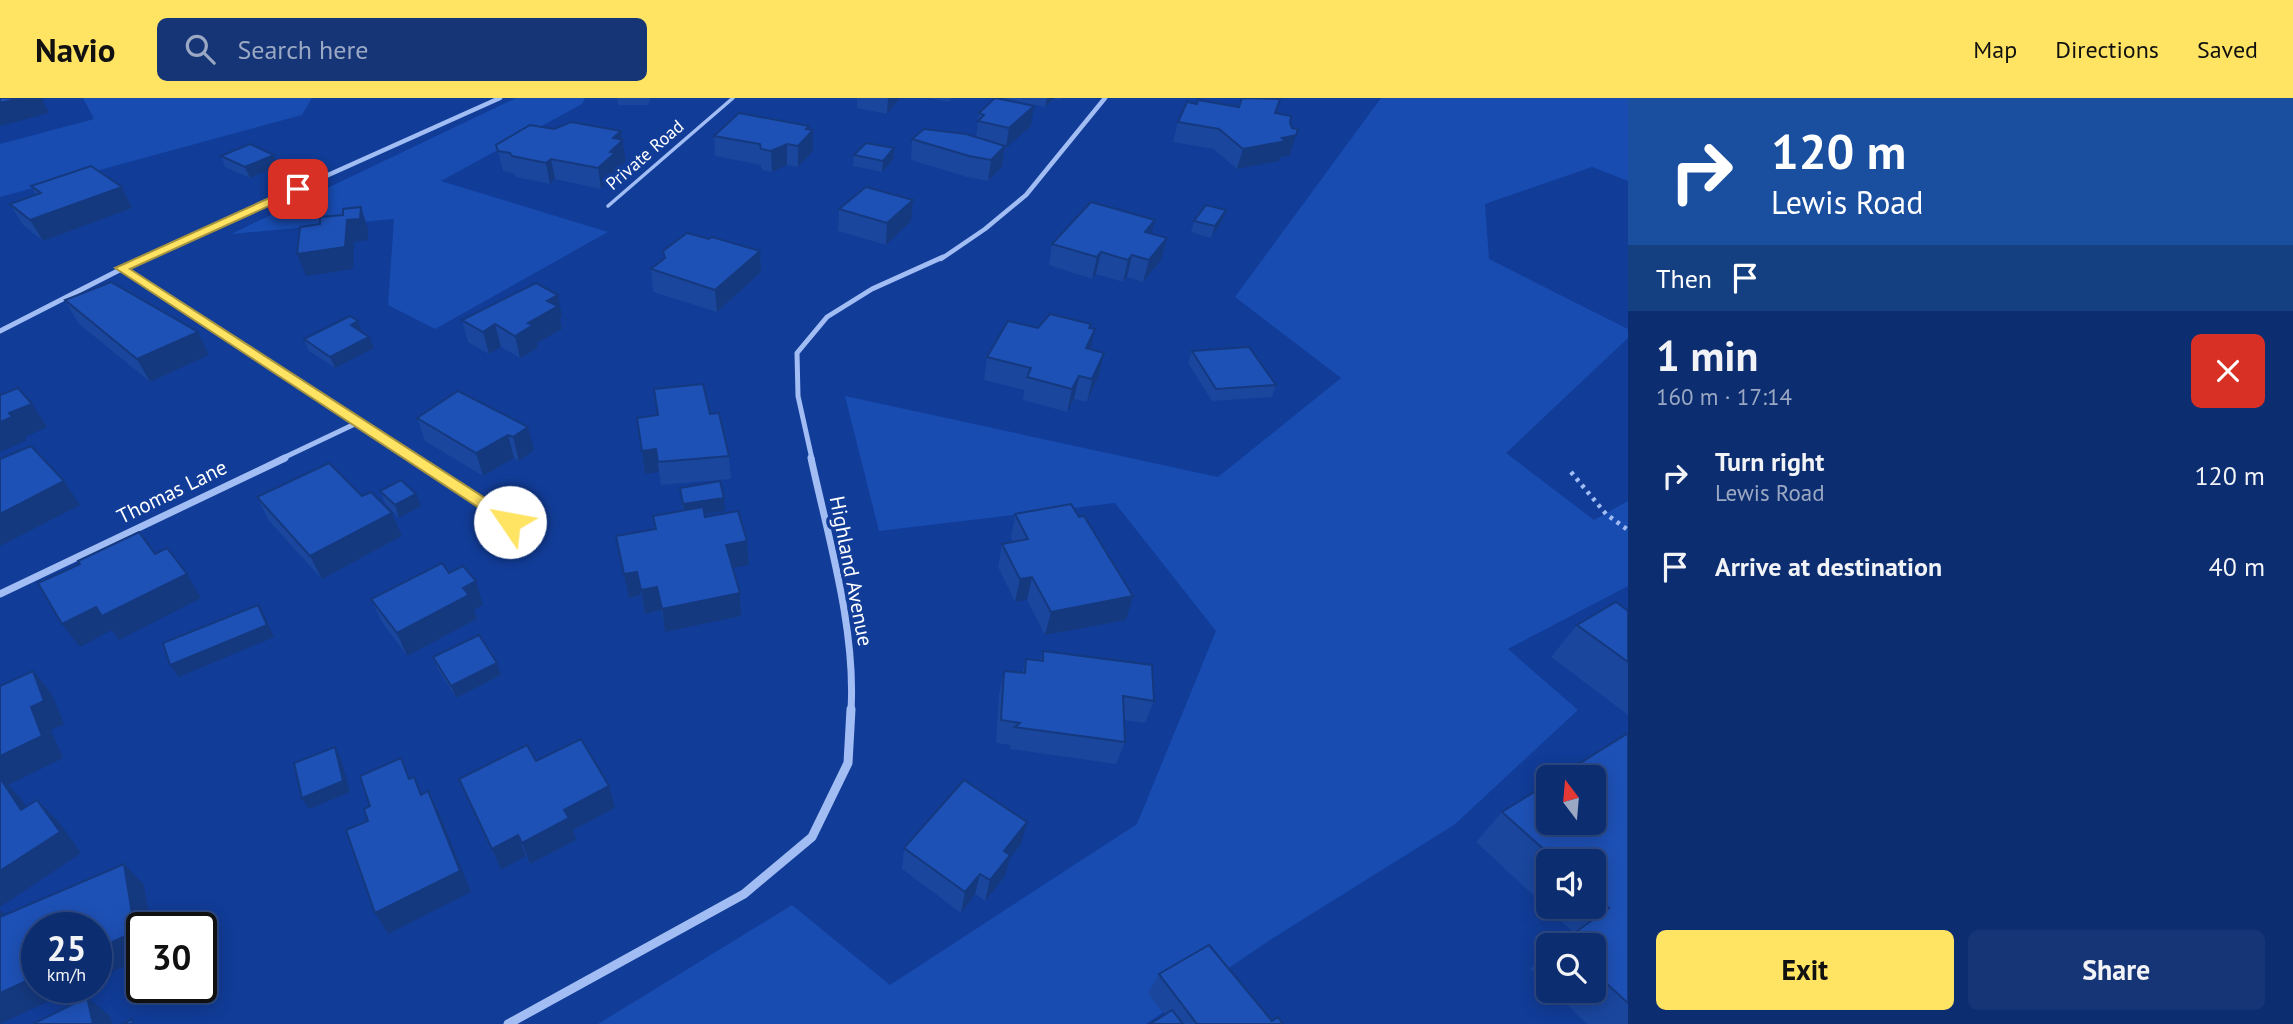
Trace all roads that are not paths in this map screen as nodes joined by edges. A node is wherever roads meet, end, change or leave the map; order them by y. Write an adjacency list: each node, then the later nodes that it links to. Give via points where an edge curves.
1 (500, 98): 5 (street)
2 (733, 98): 4 (lane, Private Road)
3 (1105, 98): 10 (street, Highland Avenue, via 1026,195 985,229 939,260 872,289 827,317 797,353 798,396 836,572 853,680 848,762 812,837 744,894)
4 (608, 206)
5 (121, 268): 6 (street); 7 (street)
6 (0, 331)
7 (359, 422): 8 (street); 9 (street, Thomas Lane)
8 (510, 522)
9 (0, 594)
10 (508, 1024)

